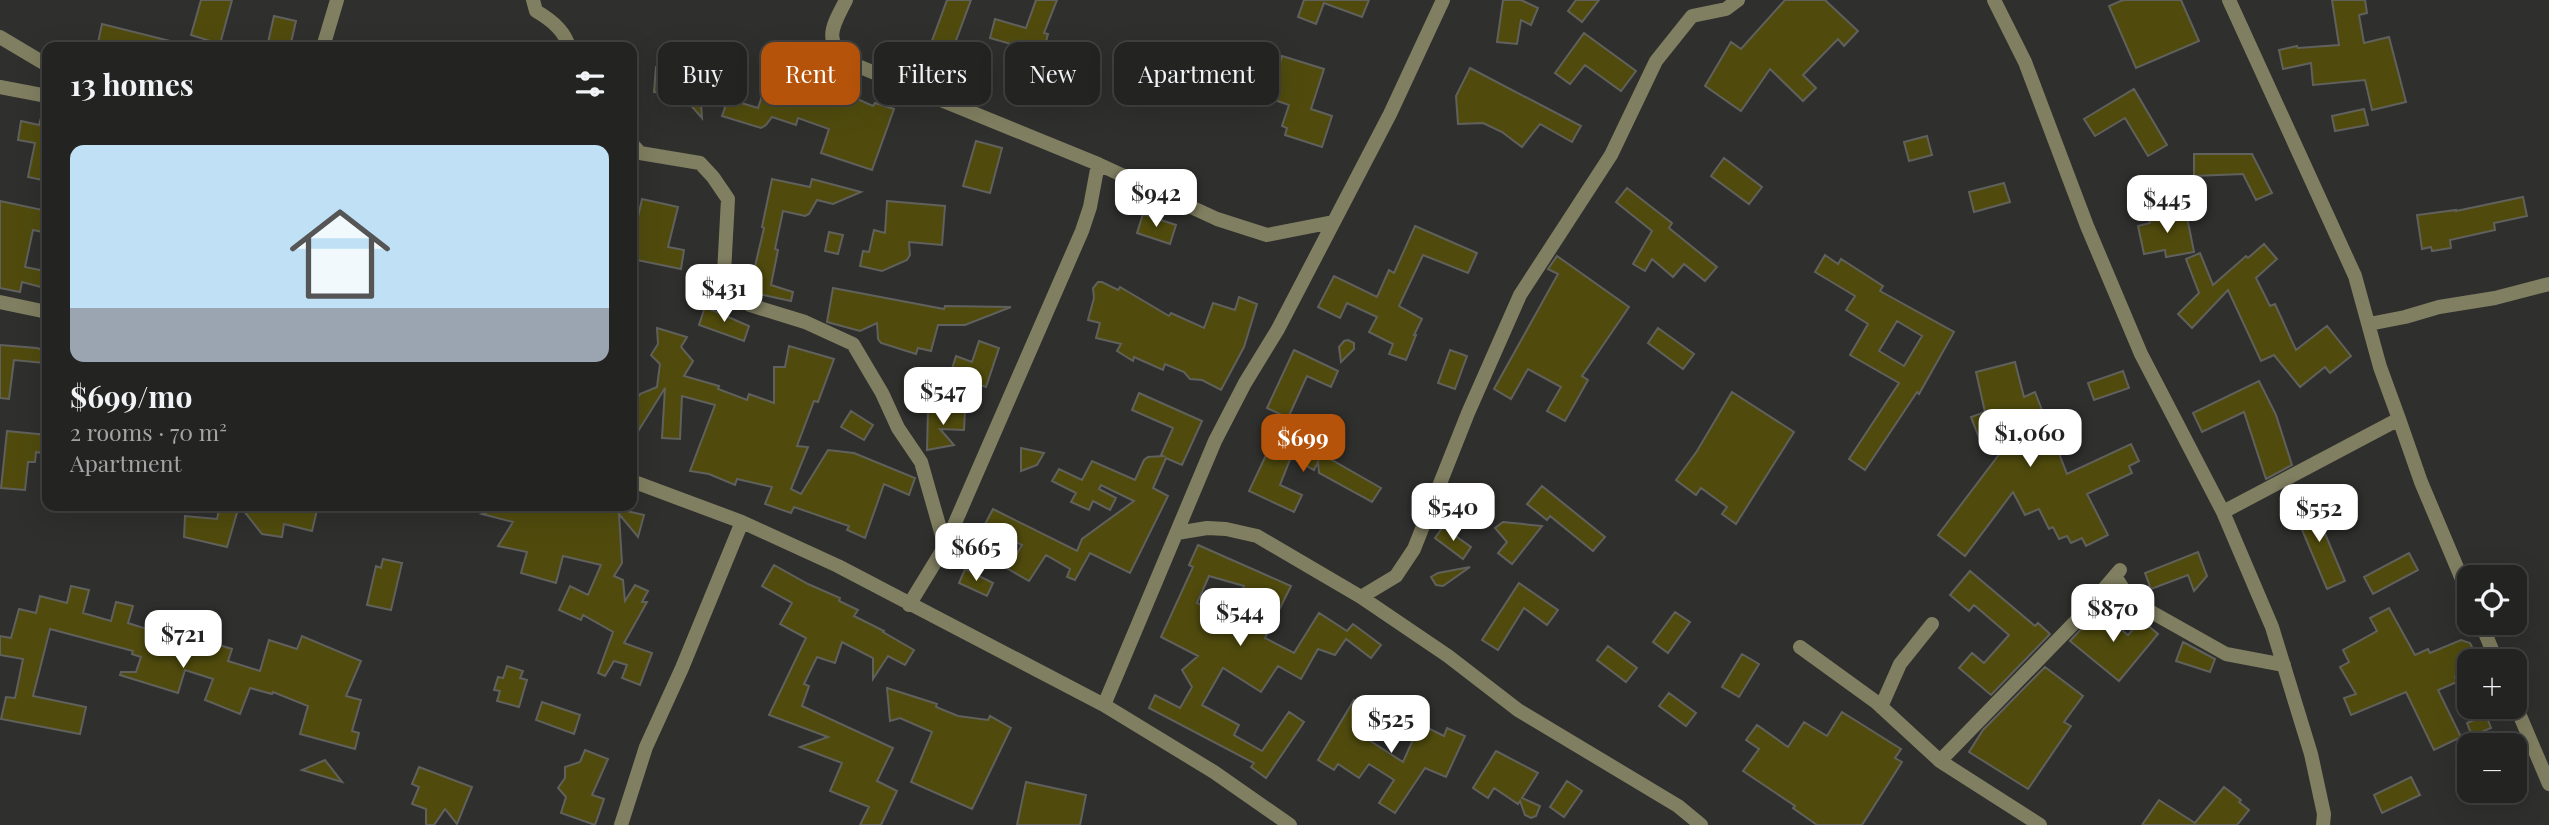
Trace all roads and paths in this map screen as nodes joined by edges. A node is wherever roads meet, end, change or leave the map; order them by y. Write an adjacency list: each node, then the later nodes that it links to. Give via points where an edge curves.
1 (337, 0): 9 (street)
2 (533, 0): 10 (street, via 536,11 561,31)
3 (846, 0): 15 (street, via 833,24 831,41 848,62)
4 (1443, 0): 16 (street)
5 (1738, 0): 28 (street, via 1726,9 1692,16 1656,61 1611,155 1520,295 1414,549 1396,576)
6 (1994, 0): 23 (street, via 2025,62 2141,354)
7 (2228, 0): 20 (street, via 2355,276)
8 (0, 37): 11 (street)
9 (324, 42)
10 (566, 42)
11 (42, 62)
12 (0, 87): 13 (street)
13 (42, 95)
14 (637, 150): 26 (street, via 700,163 713,177 728,199 724,273 735,293 750,305 805,322 853,344 920,462)
15 (1098, 164): 16 (street, via 1217,219 1266,235); 26 (street, via 1082,231)
16 (1333, 222): 25 (street, via 1215,441)
17 (2549, 285): 20 (street)
18 (0, 302): 19 (street)
19 (42, 311)
20 (2369, 324): 21 (street)
21 (2399, 419): 23 (street); 27 (street)
22 (637, 483): 24 (street)
23 (2223, 512): 32 (street)
24 (742, 523): 29 (street, via 838,566); 39 (street, via 646,747)
25 (1177, 533): 28 (street, via 1216,528 1257,536); 33 (street)
26 (945, 546): 29 (street)
27 (2457, 568)
28 (1361, 597): 40 (street, via 1518,710 1678,806)
29 (909, 605): 33 (street)
30 (1931, 624): 34 (street, via 1900,664)
31 (1800, 647): 34 (street)
32 (2284, 665): 36 (street, via 2226,654 2177,628 2130,600 2117,573); 42 (street, via 2311,754 2325,814)
33 (1104, 705): 38 (street, via 1214,772)
34 (1881, 707): 36 (street)
35 (2521, 719): 37 (street)
36 (1940, 761): 41 (street)
37 (2549, 784)
38 (1282, 822)
39 (621, 825)
40 (1701, 825)
41 (2040, 825)
42 (2323, 825)

